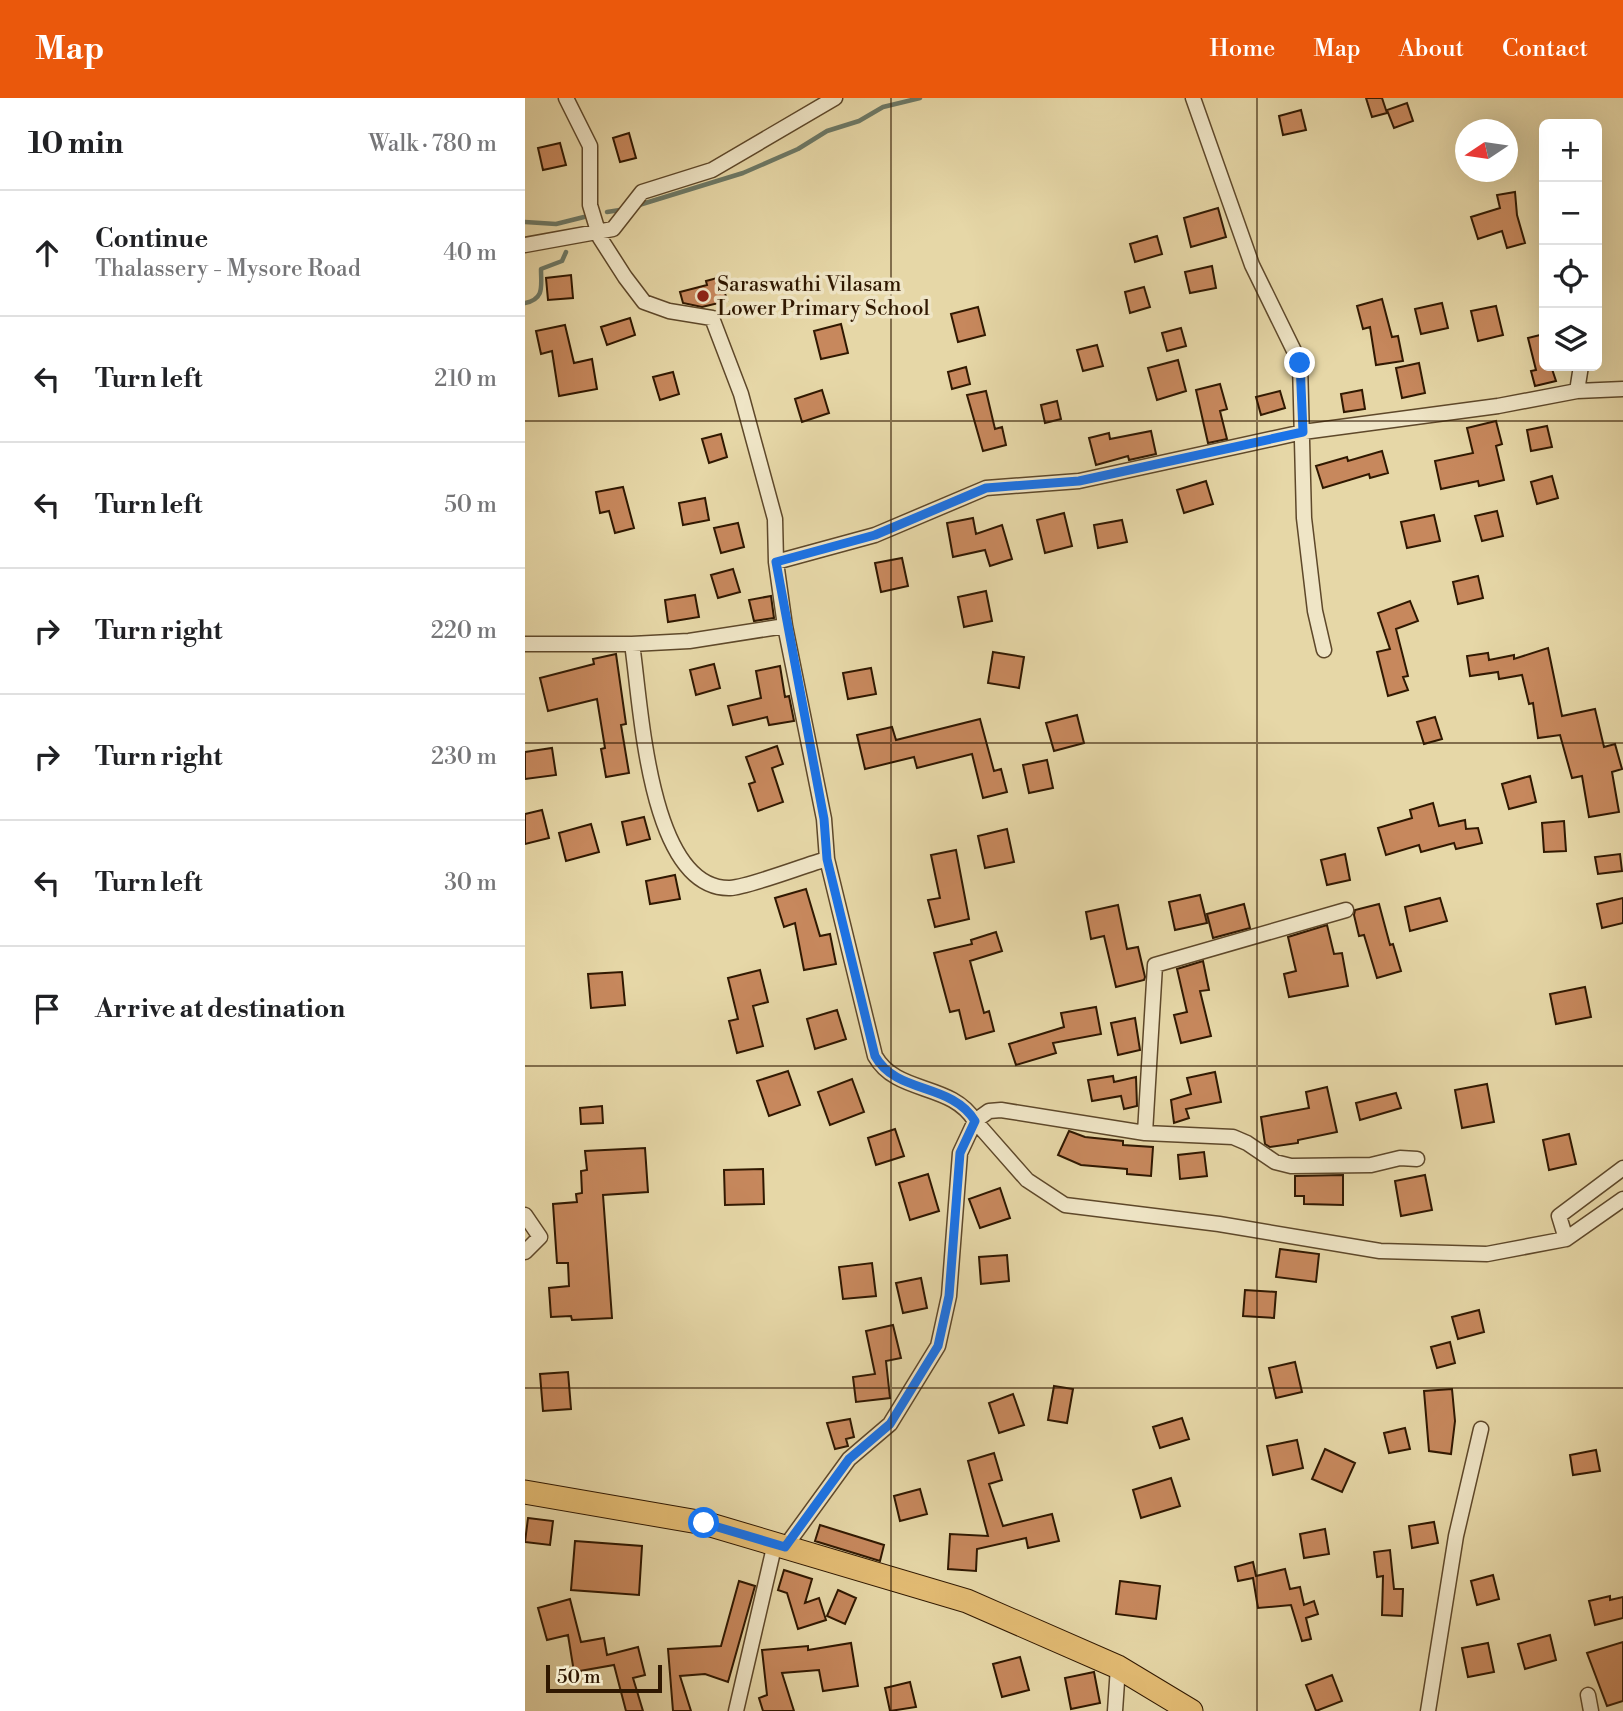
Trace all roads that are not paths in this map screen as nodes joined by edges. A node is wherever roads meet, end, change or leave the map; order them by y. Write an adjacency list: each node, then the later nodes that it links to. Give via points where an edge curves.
1 (566, 98): 4 (street, via 590,146 590,205)
2 (835, 98): 4 (street, via 712,170 642,192 613,229)
3 (1193, 98): 9 (street, via 1252,265 1300,363)
4 (598, 233): 5 (street); 10 (street, via 644,302 712,318 741,394 775,519)
5 (525, 245)
6 (1580, 371): 8 (street)
7 (1623, 389): 8 (street)
8 (1577, 391): 9 (street)
9 (1303, 432): 10 (street, via 1079,481 986,488 875,535); 14 (street, via 1304,518)
10 (776, 562): 11 (street)
11 (785, 626): 13 (street, via 689,641); 15 (street, via 824,819)
12 (525, 644): 13 (street)
13 (632, 644): 15 (street, via 656,806 678,857 695,878 729,888)
14 (1324, 650)
15 (827, 859): 17 (street, via 875,1056 883,1070 957,1101)
16 (1346, 911): 18 (street, via 1155,965)
17 (975, 1121): 18 (street, via 989,1111 1001,1110); 23 (street, via 1027,1180 1065,1205 1380,1251 1487,1254); 27 (street, via 960,1153 949,1296 938,1346 890,1424 849,1459)
18 (1145, 1133): 19 (street, via 1233,1137 1275,1162 1291,1166)
19 (1417, 1159)
20 (1623, 1168): 23 (street, via 1559,1216)
21 (1623, 1199): 23 (street)
22 (525, 1215): 24 (street, via 540,1237)
23 (1566, 1239)
24 (525, 1252)
25 (1481, 1429): 33 (street, via 1456,1536)
26 (525, 1492): 27 (main road, via 704,1523)
27 (780, 1545): 28 (main road, via 967,1601); 30 (street)
28 (1118, 1667): 31 (street); 32 (main road)
29 (1588, 1695): 34 (street)
30 (736, 1711)
31 (1115, 1711)
32 (1191, 1711)
33 (1428, 1711)
34 (1591, 1711)

